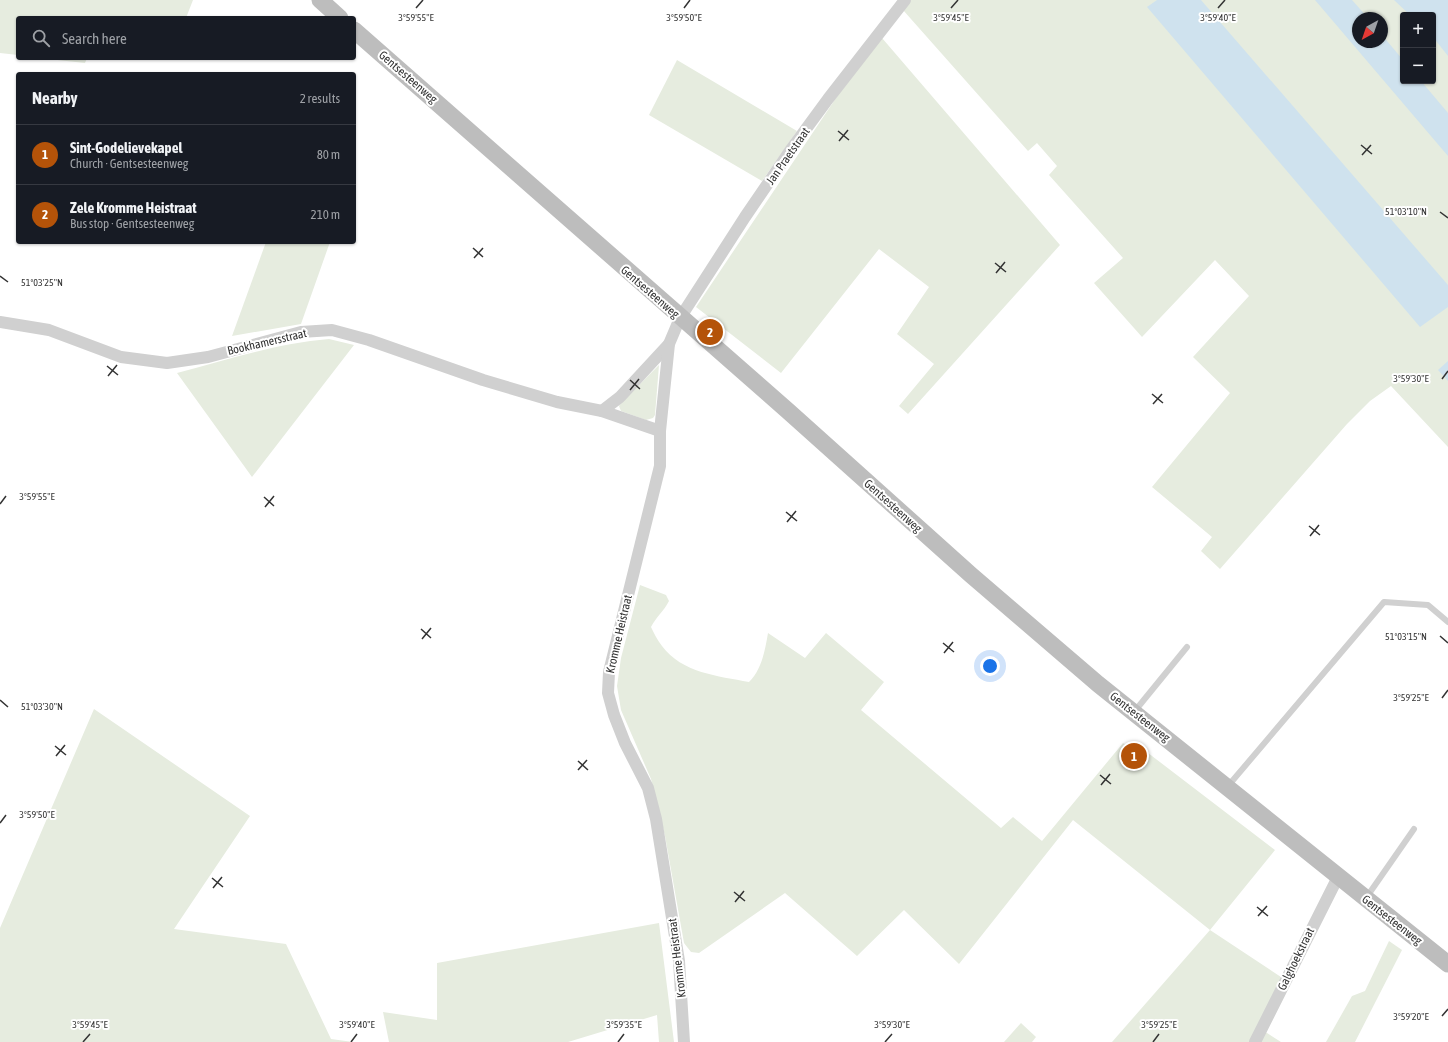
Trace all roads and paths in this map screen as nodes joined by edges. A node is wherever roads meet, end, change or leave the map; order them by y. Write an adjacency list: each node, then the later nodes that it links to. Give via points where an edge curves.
1 (320, 0): 3 (main road)
2 (905, 0): 5 (street, Jan Praetstraat, via 792,148)
3 (338, 16)
4 (356, 32): 5 (main road, Gentsesteenweg)
5 (680, 318): 7 (street, Kromme Heistraat); 12 (main road, Gentsesteenweg, via 971,575)
6 (0, 322): 8 (street, Bookhamersstraat, via 49,330 121,357 167,363 208,357 301,332 332,330 369,340 483,380 557,402)
7 (668, 344): 8 (street, via 620,396); 9 (street, Kromme Heistraat)
8 (602, 411): 9 (street, Bookhamersstraat)
9 (660, 431): 18 (street, Kromme Heistraat, via 660,466 610,672 608,693 625,743 648,788 656,819 679,961)
10 (1448, 622): 13 (lane, via 1428,605 1384,602)
11 (1187, 647): 12 (lane)
12 (1134, 712): 13 (main road, Gentsesteenweg)
13 (1227, 787): 15 (main road, Gentsesteenweg)
14 (1414, 829): 16 (lane)
15 (1338, 877): 16 (main road, Gentsesteenweg); 19 (street, Galghoekstraat)
16 (1365, 899): 17 (main road, Gentsesteenweg)
17 (1448, 964)
18 (684, 1042)
19 (1255, 1042)

